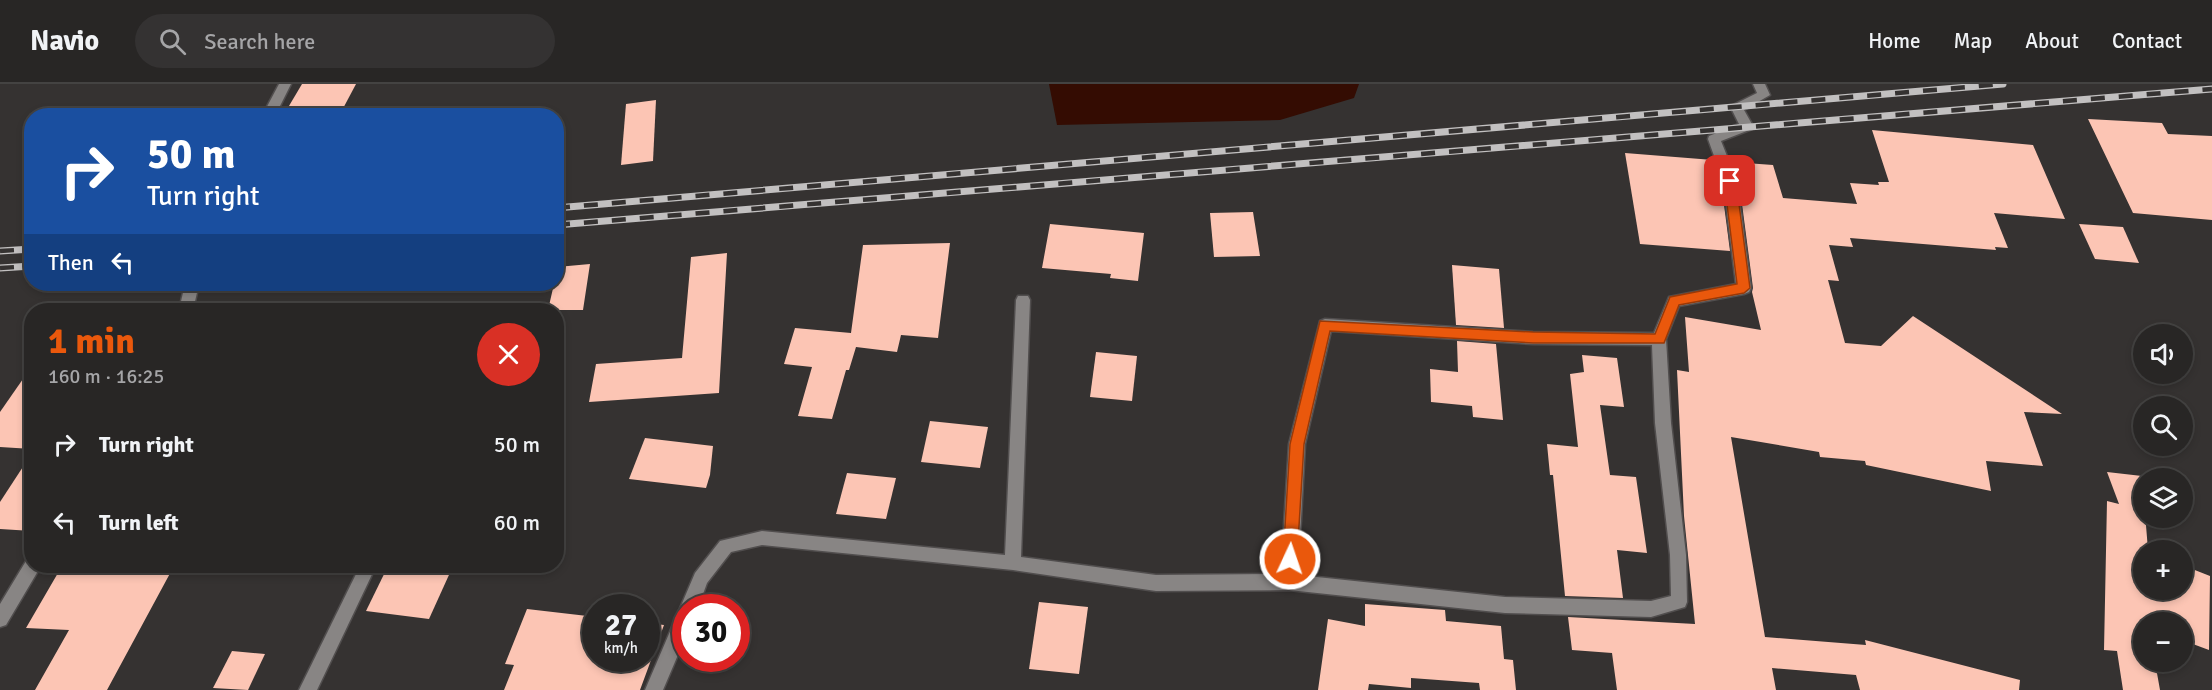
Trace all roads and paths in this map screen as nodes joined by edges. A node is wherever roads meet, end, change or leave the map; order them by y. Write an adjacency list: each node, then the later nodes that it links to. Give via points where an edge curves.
1 (285, 84): 3 (street)
2 (1759, 84): 5 (street, via 1764,94 1737,108 1747,126 1714,139 1730,181 1744,288 1674,301)
3 (272, 108)
4 (1023, 300): 6 (street)
5 (1659, 339): 9 (street, via 1533,338 1325,325 1297,444); 9 (street, via 1679,602 1651,609 1505,605)
6 (1013, 563): 9 (street, via 1156,583); 10 (street, via 762,538 726,546 701,578)
7 (28, 573): 11 (street)
8 (365, 573): 13 (street)
9 (1289, 582)
10 (695, 594)
11 (0, 619)
12 (672, 648): 14 (street)
13 (308, 690)
14 (654, 690)

